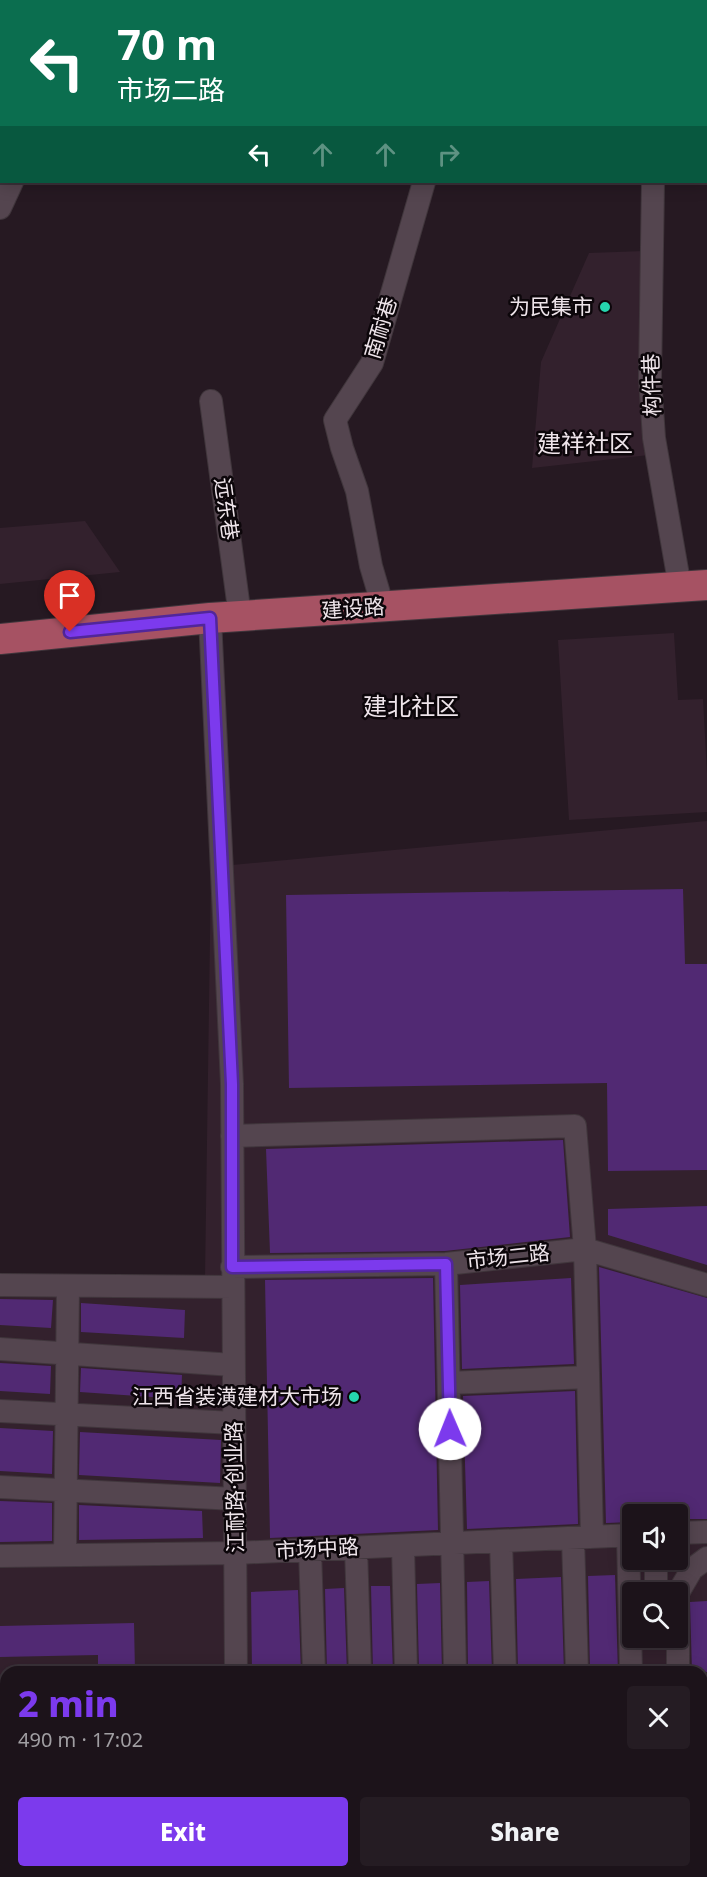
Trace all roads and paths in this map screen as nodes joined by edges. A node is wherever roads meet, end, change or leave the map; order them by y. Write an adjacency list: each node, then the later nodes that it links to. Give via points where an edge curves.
1 (12, 183): 4 (street)
2 (424, 183): 7 (street, 南耐巷, via 372,363 335,420 357,491)
3 (653, 183): 6 (street, 构件巷, via 653,428)
4 (0, 208)
5 (211, 402): 8 (street, 远东巷)
6 (693, 586): 7 (main road, 建设路)
7 (383, 607): 8 (main road, 建设路)
8 (240, 616): 9 (main road, 建设路)
9 (210, 618): 10 (main road, 建设路); 11 (street, 江耐路·创业路)
10 (0, 639)
11 (232, 1136): 12 (street, via 575,1126); 14 (street, 江耐路·创业路)
12 (585, 1249): 13 (street, 市场二路); 17 (street, 市场二路); 21 (street)
13 (446, 1264): 14 (street, 市场二路); 22 (street)
14 (233, 1277): 16 (street, 市场二路); 20 (street, 江耐路·创业路)
15 (0, 1286): 16 (street, 市场二路)
16 (68, 1286): 19 (street)
17 (707, 1286)
18 (0, 1349): 19 (street)
19 (67, 1353): 20 (street); 24 (street)
20 (233, 1365): 25 (street, 江耐路·创业路)
21 (588, 1377): 22 (street); 32 (street)
22 (449, 1383): 34 (street)
23 (0, 1411): 24 (street)
24 (66, 1414): 25 (street); 27 (street)
25 (234, 1423): 28 (street, 江耐路·创业路)
26 (0, 1487): 27 (street)
27 (65, 1491): 28 (street); 39 (street)
28 (235, 1499): 38 (street, 江耐路·创业路)
29 (707, 1532): 30 (street)
30 (688, 1533)
31 (622, 1535): 32 (street, 市场中路)
32 (583, 1537): 33 (street, 市场中路); 51 (street)
33 (501, 1541): 34 (street, 市场中路); 50 (street)
34 (453, 1543): 35 (street, 市场中路); 49 (street)
35 (403, 1546): 36 (street, 市场中路); 48 (street)
36 (356, 1548): 37 (street, 市场中路); 47 (street)
37 (310, 1550): 38 (street, 市场中路); 46 (street)
38 (236, 1553): 39 (street, 市场中路); 45 (street, 江耐路·创业路)
39 (64, 1555): 40 (street, 市场中路)
40 (0, 1556)
41 (707, 1558): 43 (street, via 692,1569)
42 (631, 1570): 52 (street)
43 (684, 1582)
44 (678, 1648): 53 (street)
45 (236, 1666)
46 (314, 1666)
47 (360, 1666)
48 (406, 1666)
49 (455, 1666)
50 (505, 1666)
51 (577, 1666)
52 (631, 1666)
53 (678, 1666)

